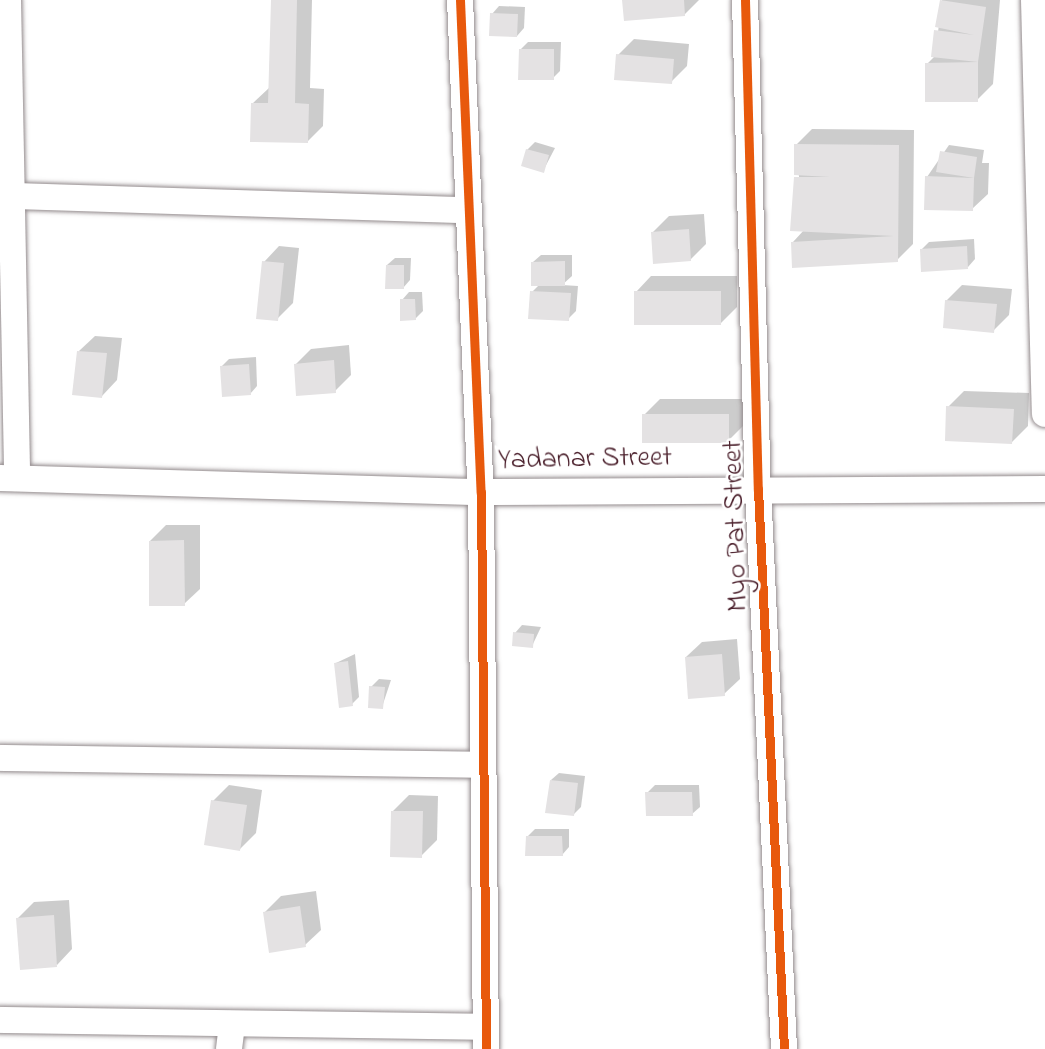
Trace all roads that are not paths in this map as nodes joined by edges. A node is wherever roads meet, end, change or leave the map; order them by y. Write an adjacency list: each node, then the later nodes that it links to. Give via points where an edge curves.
1 (8, 0): 5 (street)
2 (460, 0): 6 (street)
3 (745, 0): 9 (street, Myo Pat Street)
4 (1034, 0): 7 (street)
5 (12, 196): 6 (street); 8 (street)
6 (469, 210): 11 (street)
7 (1045, 414)
8 (8, 478): 11 (street, Yadanar Street)
9 (758, 489): 10 (street, Yadanar Street); 11 (street, Yadanar Street); 17 (street, Myo Pat Street)
10 (1045, 489)
11 (481, 492): 13 (street)
12 (0, 758): 13 (street)
13 (483, 765): 16 (street)
14 (0, 1020): 15 (street)
15 (230, 1036): 16 (street)
16 (485, 1038)
17 (784, 1049)

